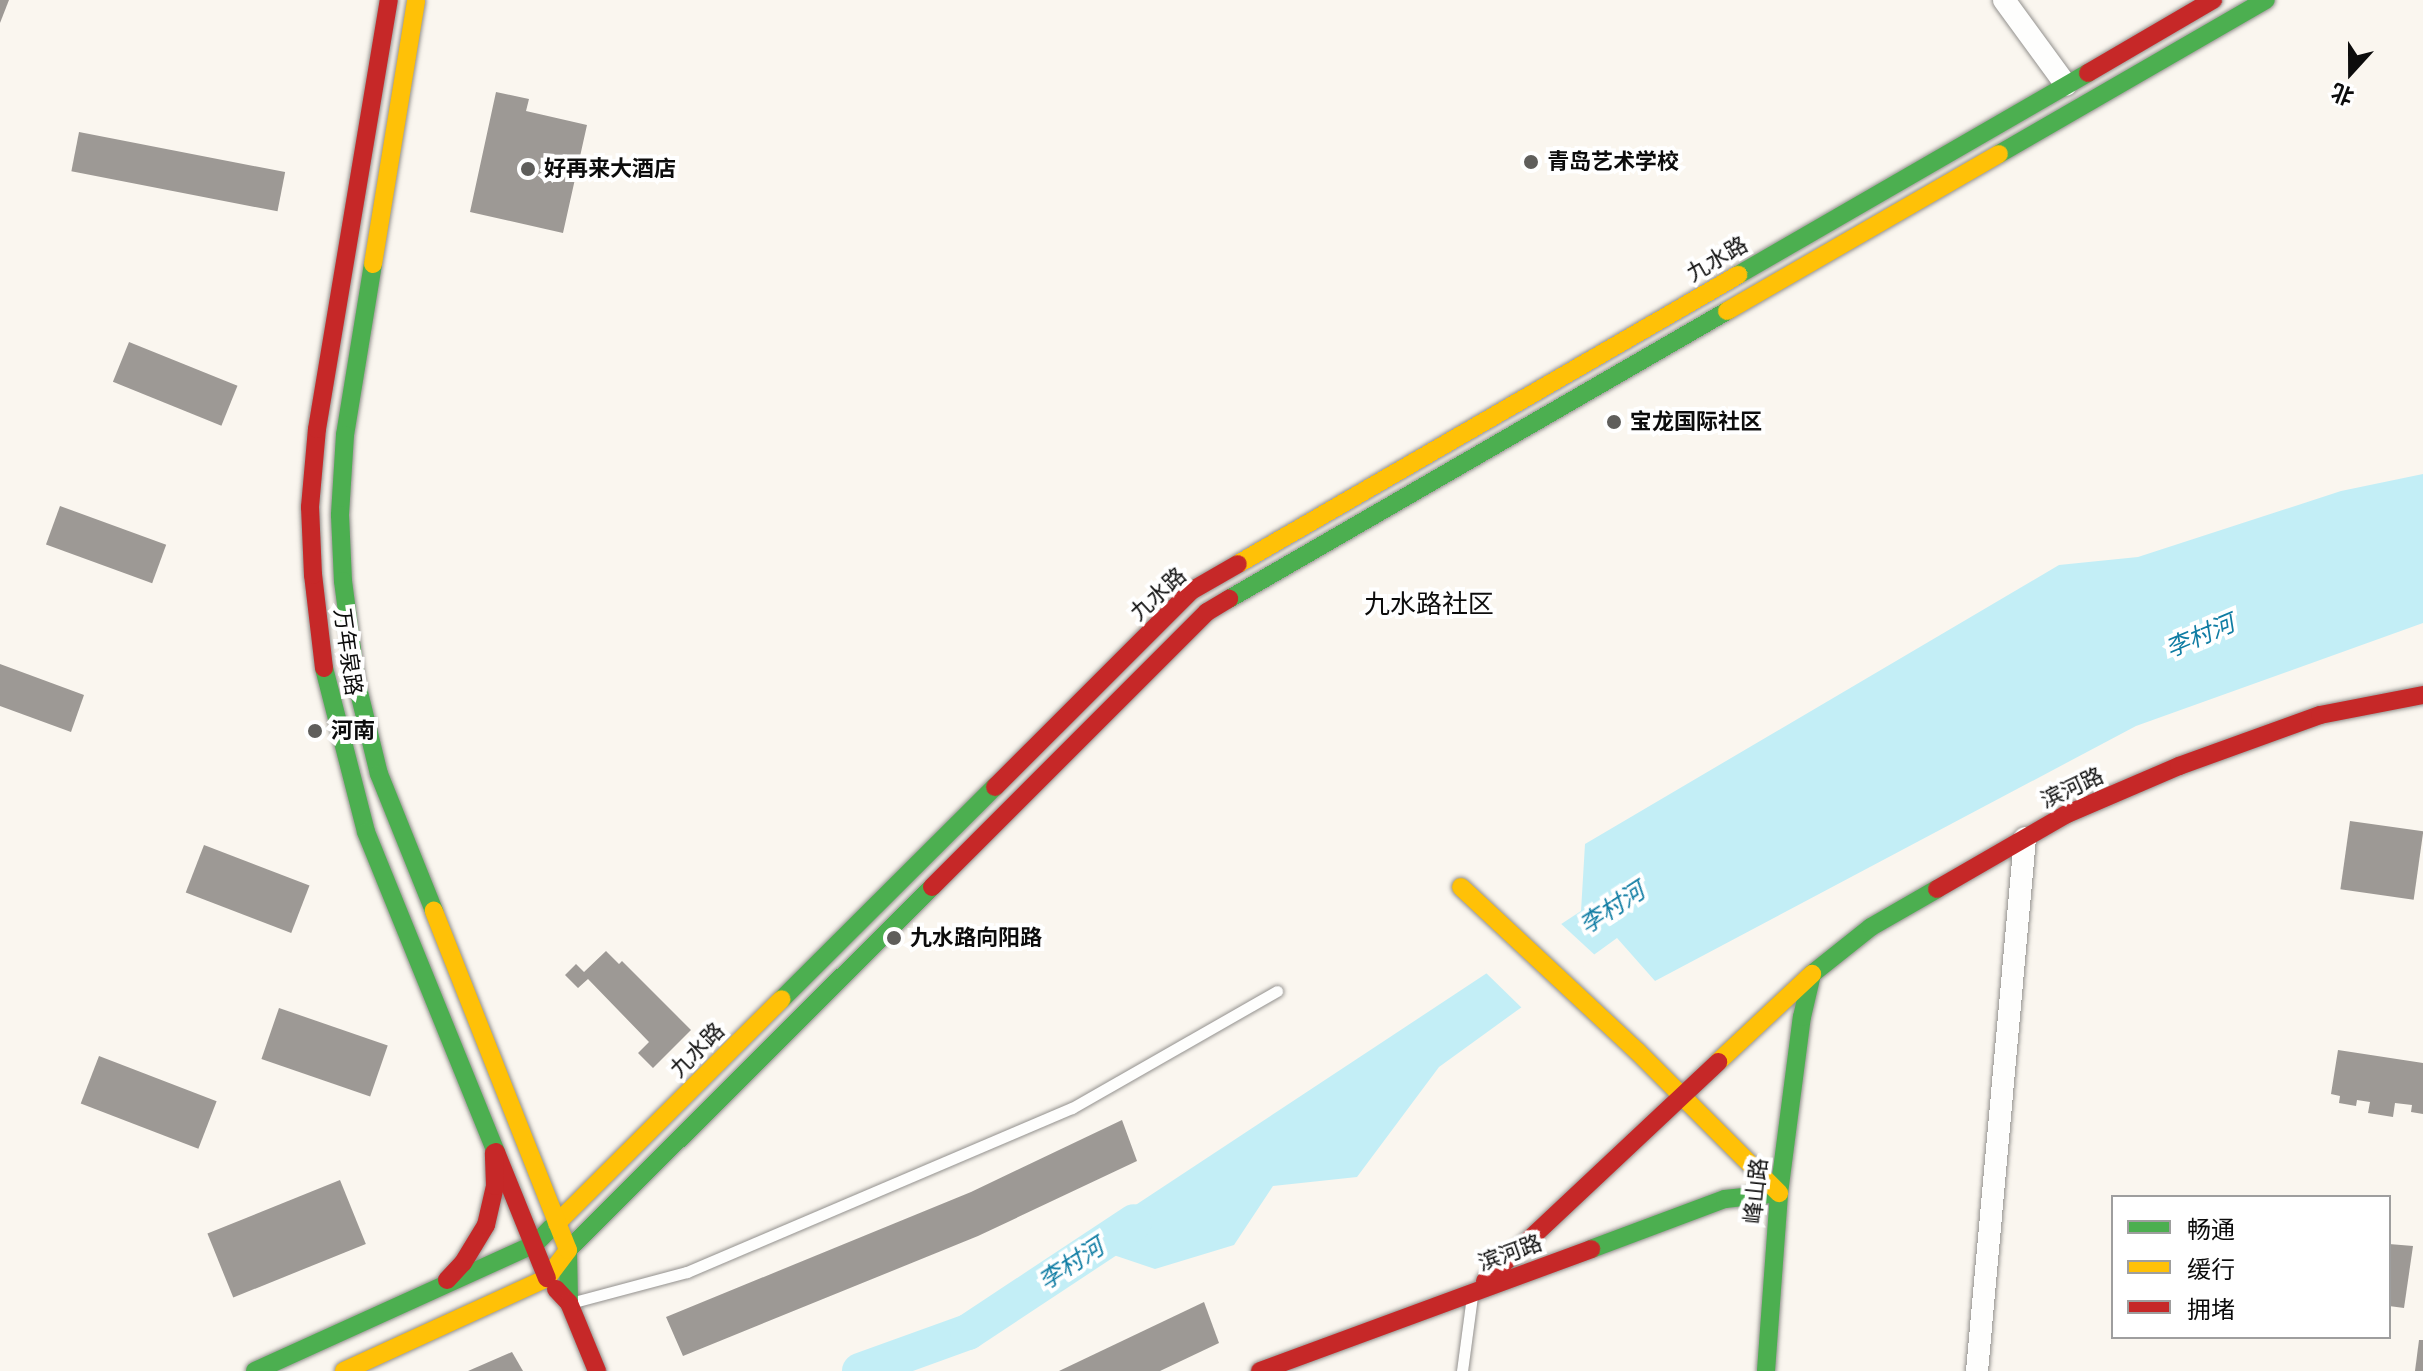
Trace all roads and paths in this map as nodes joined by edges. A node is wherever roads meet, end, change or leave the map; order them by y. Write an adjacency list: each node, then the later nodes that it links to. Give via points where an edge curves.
1 (389, 0): 13 (main road, 万年泉路, via 317,429 310,507 313,575 326,685 366,832)
2 (416, 0): 15 (main road, 万年泉路, via 345,435 343,581 356,680 379,774)
3 (2004, 0): 6 (street)
4 (2213, 0): 6 (main road, 九水路)
5 (2266, 0): 17 (main road, via 1207,612)
6 (2066, 85): 15 (main road, 九水路, via 1191,591)
7 (2423, 695): 8 (main road, 滨河路, via 2320,715 2179,766)
8 (2025, 838): 10 (main road, 滨河路, via 1871,927); 28 (street)
9 (1461, 887): 12 (main road)
10 (1812, 974): 12 (main road, 滨河路); 14 (main road, 峰山路)
11 (1277, 991): 21 (lane, via 1072,1108 687,1272)
12 (1682, 1096): 14 (main road); 20 (main road, 滨河路)
13 (494, 1143): 16 (main road, 万年泉路); 19 (main road, via 495,1186 486,1225 463,1263)
14 (1779, 1193): 20 (main road, 滨河路, via 1725,1199); 27 (main road, 峰山路)
15 (557, 1223): 16 (main road, 九水路); 17 (main road, 万年泉路)
16 (535, 1244): 18 (main road, 万年泉路); 19 (main road, 九水路)
17 (568, 1250): 18 (main road); 21 (main road)
18 (547, 1278): 21 (main road); 23 (main road)
19 (439, 1288): 22 (main road, 九水路)
20 (1473, 1292): 25 (main road, 滨河路); 26 (lane)
21 (569, 1303): 24 (main road)
22 (255, 1371)
23 (344, 1371)
24 (597, 1371)
25 (1260, 1371)
26 (1462, 1371)
27 (1766, 1371)
28 (1977, 1371)

